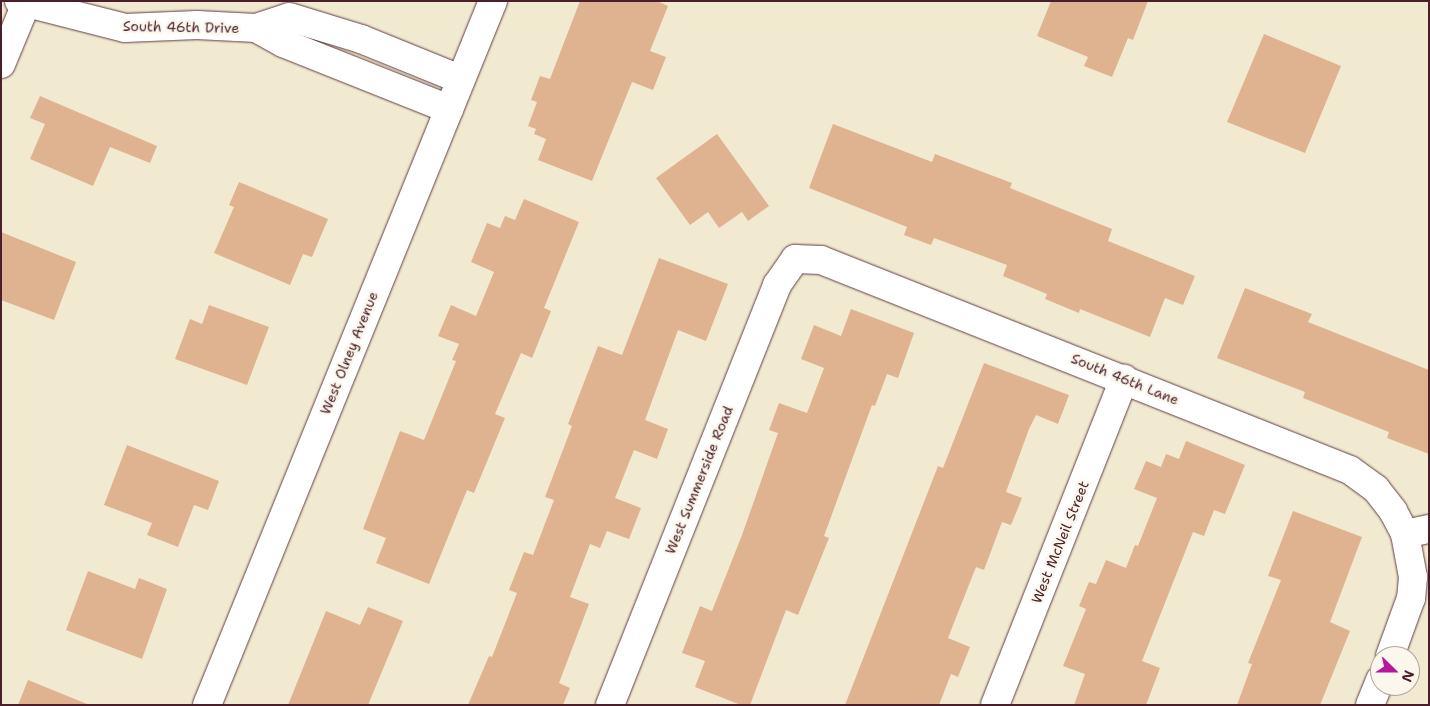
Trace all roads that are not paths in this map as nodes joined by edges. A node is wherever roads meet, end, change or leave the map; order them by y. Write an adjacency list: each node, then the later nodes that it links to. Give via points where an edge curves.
1 (493, 1): 7 (street, West Olney Avenue)
2 (22, 2): 3 (street, South 46th Drive, via 125,28 197,24); 5 (street)
3 (256, 28): 4 (street, South 46th Drive, via 289,17); 6 (street, South 46th Drive, via 283,43)
4 (360, 39): 6 (street); 7 (street, South 46th Drive)
5 (1, 64)
6 (349, 68): 8 (street, South 46th Drive)
7 (460, 79): 8 (street, West Olney Avenue)
8 (448, 109): 13 (street, West Olney Avenue)
9 (795, 259): 10 (street, South 46th Lane, via 821,260); 14 (street, West Summerside Road, via 778,285)
10 (1124, 379): 11 (street, South 46th Lane, via 1350,470 1376,489); 15 (street, West McNeil Street)
11 (1417, 531): 12 (street, via 1411,598)
12 (1394, 646)
13 (207, 705)
14 (610, 705)
15 (995, 705)

